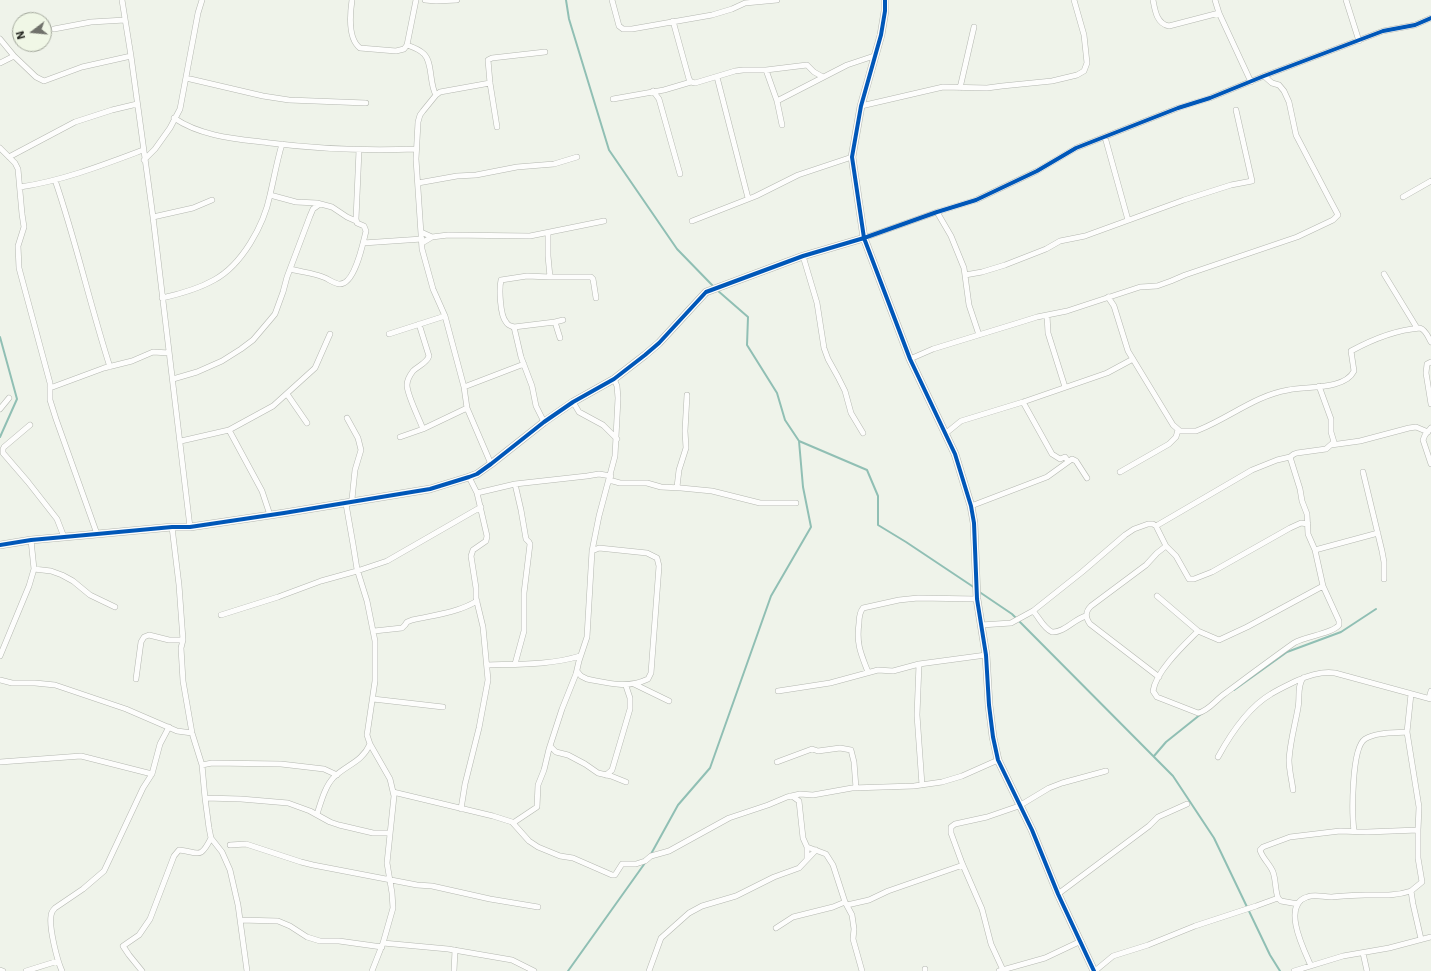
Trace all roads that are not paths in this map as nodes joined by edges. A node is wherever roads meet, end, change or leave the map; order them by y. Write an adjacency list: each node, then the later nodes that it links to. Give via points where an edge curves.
1 (122, 0): 16 (street)
2 (202, 0): 32 (street)
3 (352, 0): 22 (street, via 351,23 354,42 360,48 396,51 404,49)
4 (416, 0): 22 (street)
5 (425, 0): 6 (street)
6 (457, 0)
7 (612, 0): 17 (street, via 619,26 623,29)
8 (777, 0): 17 (street, via 745,3 722,12)
9 (885, 0): 26 (street, via 881,35)
10 (1074, 0): 36 (street, via 1084,35 1084,71 1074,77 1052,81 987,88)
11 (1153, 0): 14 (street, via 1160,22 1169,26)
12 (1215, 0): 14 (street)
13 (1346, 0): 21 (street)
14 (1219, 13): 34 (street)
15 (1431, 18): 21 (street)
16 (125, 20): 19 (street, via 91,22); 25 (street)
17 (673, 21): 33 (street)
18 (974, 27): 36 (street)
19 (54, 29)
20 (0, 39): 24 (street)
21 (1359, 41): 29 (street)
22 (407, 45): 38 (street, via 427,57 432,88)
23 (545, 52): 35 (street, via 489,59)
24 (14, 56): 25 (street, via 36,77 44,80 82,67); 27 (street)
25 (131, 56): 42 (street)
26 (874, 56): 31 (street); 43 (street)
27 (0, 63)
28 (766, 70): 30 (street, via 743,70); 31 (street, via 806,65); 40 (street)
29 (1264, 76): 34 (street); 85 (street, via 1284,91 1296,135 1338,215 1333,220 1297,236 1157,286 1140,287)
30 (717, 77): 33 (street); 65 (street)
31 (823, 77): 40 (street)
32 (186, 78): 41 (street, via 230,90 289,100); 45 (street, via 180,109)
33 (691, 82): 37 (street)
34 (1251, 82): 48 (street)
35 (490, 83): 38 (street, via 440,92); 47 (street)
36 (960, 88): 43 (street, via 943,87)
37 (653, 91): 39 (street); 58 (street, via 659,98)
38 (436, 95): 51 (street, via 420,115)
39 (613, 99)
40 (778, 101): 46 (street)
41 (366, 103)
42 (137, 104): 52 (street); 54 (street, via 75,122)
43 (861, 106): 56 (street)
44 (1236, 110): 70 (street, via 1252,181 1184,200)
45 (174, 118): 49 (street, via 186,126 233,139); 57 (street, via 155,149)
46 (782, 125)
47 (497, 127)
48 (1105, 137): 68 (street, via 1076,148 1037,171 976,200); 70 (street)
49 (282, 144): 53 (street); 63 (street)
50 (0, 148): 54 (street)
51 (416, 149): 53 (street); 61 (street)
52 (143, 150): 57 (street); 59 (street)
53 (359, 150): 71 (street)
54 (9, 157): 62 (street, via 18,170)
55 (577, 157): 61 (street, via 554,164 517,167)
56 (852, 157): 65 (street, via 798,175); 77 (street)
57 (144, 160): 69 (street)
58 (680, 174)
59 (55, 180): 62 (street); 105 (street)
60 (1431, 181): 64 (street)
61 (418, 183): 74 (street)
62 (20, 187): 111 (street, via 24,228 18,246 19,268)
63 (270, 195): 67 (street, via 296,202); 86 (street, via 258,232 231,268 189,292)
64 (1402, 197)
65 (748, 198): 73 (street)
66 (212, 200): 69 (street, via 188,209)
67 (320, 204): 71 (street, via 332,207); 81 (street, via 310,216)
68 (937, 212): 77 (street); 83 (street, via 951,236)
69 (153, 217): 86 (street)
70 (1128, 220): 83 (street, via 1085,236 1060,241 1005,265)
71 (356, 221): 79 (street, via 366,229)
72 (604, 221): 75 (street)
73 (692, 221)
74 (421, 232): 76 (street); 78 (street)
75 (548, 233): 76 (street, via 530,236); 84 (street)
76 (432, 237): 78 (street)
77 (864, 238): 80 (street); 101 (street)
78 (422, 241): 79 (street); 89 (street, via 434,289)
79 (363, 242): 81 (street, via 354,272 344,284)
80 (803, 256): 107 (street, via 706,292 658,343); 128 (street, via 817,303 824,348 845,391 851,413)
81 (290, 269): 106 (street, via 275,314 253,340 241,350 212,366)
82 (1384, 274): 94 (street)
83 (965, 275): 97 (street, via 969,305)
84 (550, 277): 87 (street, via 591,277); 93 (street, via 527,276 501,280 504,320)
85 (1108, 297): 88 (street); 102 (street, via 1114,306 1128,351)
86 (162, 298): 100 (street)
87 (596, 298)
88 (1047, 315): 97 (street); 110 (street, via 1048,333)
89 (446, 316): 92 (street); 109 (street)
90 (562, 320): 91 (street)
91 (555, 322): 93 (street); 98 (street)
92 (419, 324): 96 (street); 124 (street, via 429,356 428,360 409,376 407,384)
93 (514, 327): 104 (street)
94 (1417, 328): 99 (street, via 1423,329); 108 (street, via 1379,337 1351,351 1354,371 1351,377 1338,384)
95 (330, 334): 112 (street, via 315,368)
96 (389, 334)
97 (979, 335): 101 (street)
98 (560, 338)
99 (1431, 342)
100 (169, 353): 105 (street, via 153,352); 106 (street)
101 (910, 359): 129 (street)
102 (1133, 359): 110 (street, via 1107,373); 126 (street)
103 (1431, 362): 117 (street, via 1427,364 1426,373)
104 (524, 364): 109 (street); 122 (street, via 536,406)
105 (110, 367): 111 (street)
106 (173, 379): 132 (street)
107 (614, 379): 115 (street); 131 (street, via 618,398)
108 (1319, 386): 126 (street, via 1275,392 1201,429 1186,432); 133 (street, via 1331,418 1334,442)
109 (464, 387): 118 (street)
110 (1065, 387): 116 (street)
111 (50, 388): 156 (street, via 50,400)
112 (287, 394): 121 (street); 125 (street, via 273,406)
113 (688, 394): 144 (street, via 686,448)
114 (9, 398): 119 (street)
115 (573, 402): 122 (street); 131 (street, via 579,412 603,425)
116 (1023, 402): 129 (street, via 961,421); 135 (street, via 1052,454 1060,459 1065,457)
117 (1431, 404)
118 (467, 408): 124 (street); 136 (street)
119 (0, 409)
120 (347, 418): 146 (street, via 358,438 360,450)
121 (306, 422)
122 (544, 422): 136 (street)
123 (30, 425): 157 (street, via 4,447 3,451 57,519)
124 (423, 428): 130 (street)
125 (230, 430): 132 (street); 150 (street, via 262,491)
126 (1178, 430): 138 (street, via 1169,444)
127 (1429, 430): 133 (street, via 1409,428 1360,441); 137 (street, via 1423,440)
128 (863, 433)
129 (945, 434): 148 (street, via 955,454)
130 (400, 437)
131 (617, 438): 141 (street)
132 (181, 441): 154 (street)
133 (1331, 445): 134 (street, via 1326,449 1297,453)
134 (1290, 457): 151 (street); 152 (street, via 1252,470)
135 (1068, 461): 142 (street, via 1074,459); 148 (street, via 1047,477)
136 (491, 464): 140 (street)
137 (1431, 464)
138 (1120, 472)
139 (1363, 472): 155 (street)
140 (469, 477): 145 (street); 146 (street, via 430,489)
141 (610, 478): 143 (street, via 595,474); 144 (street, via 620,483); 159 (street)
142 (1087, 478)
143 (515, 484): 145 (street); 185 (street, via 526,539 530,544 524,593 524,631)
144 (677, 487): 147 (street, via 712,491 760,503)
145 (477, 493): 149 (street)
146 (350, 503): 150 (street); 166 (street)
147 (796, 503)
148 (971, 506): 170 (street)
149 (480, 507): 166 (street, via 387,561); 171 (street, via 486,539 471,552)
150 (270, 515): 154 (street)
151 (1308, 524): 161 (street, via 1301,523 1290,528 1212,572 1194,579 1187,577 1176,556); 163 (street, via 1308,534)
152 (1156, 526): 161 (street); 173 (street, via 1148,524 1125,535)
153 (172, 527): 154 (street); 156 (street); 179 (street)
154 (190, 527)
155 (1378, 533): 163 (street); 167 (street, via 1384,562)
156 (97, 534): 157 (street)
157 (64, 537): 158 (street)
158 (31, 540): 160 (street); 165 (street)
159 (594, 542): 162 (street); 164 (street)
160 (0, 545)
161 (1166, 546): 175 (street, via 1146,565 1091,606)
162 (599, 548): 164 (street); 193 (street, via 647,553 658,561 651,673 648,679)
163 (1315, 550): 168 (street)
164 (592, 551): 183 (street, via 588,637)
165 (34, 569): 172 (street, via 62,575 90,595); 180 (street)
166 (357, 571): 174 (street); 177 (street)
167 (1384, 579)
168 (1323, 586): 178 (street, via 1219,640); 189 (street, via 1339,622 1338,627 1297,642 1268,661 1204,711 1196,713 1157,697 1153,689)
169 (1157, 596): 178 (street)
170 (977, 599): 176 (street); 188 (street, via 912,598 863,608 857,637)
171 (477, 601): 177 (street, via 451,612 412,620 402,628); 184 (street)
172 (115, 607)
173 (1033, 610): 175 (street, via 1052,632 1059,632 1078,618); 176 (street, via 1012,622)
174 (221, 615)
175 (1086, 616): 189 (street, via 1090,624)
176 (981, 625): 181 (street)
177 (374, 631): 199 (street, via 375,682)
178 (1198, 631): 189 (street, via 1176,653)
179 (183, 640): 191 (street, via 168,640 149,635 144,637 141,642); 204 (street, via 183,681)
180 (3, 643): 182 (street)
181 (986, 654): 186 (street); 208 (street, via 988,705)
182 (0, 656)
183 (578, 658): 185 (street); 187 (street)
184 (487, 664): 185 (street); 227 (street, via 486,696 467,771)
185 (515, 664)
186 (919, 664): 188 (street, via 893,671); 217 (street, via 917,715)
187 (577, 671): 194 (street, via 587,679); 206 (street)
188 (868, 672): 195 (street, via 830,683)
189 (1159, 677)
190 (1303, 678): 197 (street, via 1335,673); 207 (street, via 1258,703); 219 (street, via 1300,682 1289,760)
191 (136, 679)
192 (0, 680): 202 (street, via 55,685 126,709)
193 (634, 684): 194 (street); 200 (street)
194 (626, 686): 215 (street, via 630,709 612,770)
195 (778, 691)
196 (1431, 691): 198 (street)
197 (1411, 694): 198 (street); 203 (street)
198 (1430, 698)
199 (372, 699): 201 (street); 205 (street, via 368,735)
200 (669, 701)
201 (443, 707)
202 (168, 727): 204 (street); 213 (street, via 160,744)
203 (1407, 732): 230 (street, via 1419,807); 231 (street, via 1380,734 1366,738 1361,744 1353,782)
204 (192, 733): 211 (street)
205 (370, 744): 214 (street, via 366,752); 220 (street, via 390,778)
206 (550, 746): 215 (street, via 556,752 568,755); 229 (street, via 538,786 537,807)
207 (1218, 757)
208 (998, 760): 217 (street, via 950,780); 226 (street)
209 (0, 762): 213 (street, via 80,756)
210 (777, 762): 218 (street, via 812,749 851,750)
211 (202, 765): 214 (street, via 281,764 324,768); 223 (street)
212 (1106, 771): 226 (street, via 1049,788)
213 (152, 774): 254 (street, via 104,871 52,912 51,921)
214 (337, 775): 228 (street, via 328,787)
215 (606, 775): 216 (street)
216 (626, 782)
217 (922, 785): 218 (street)
218 (856, 788): 221 (street)
219 (1293, 790)
220 (393, 792): 227 (street); 232 (street)
221 (805, 795): 222 (street); 224 (street)
222 (792, 796): 224 (street); 229 (street, via 729,818 669,851 651,856 645,861 622,864 612,876 573,858 538,847)
223 (205, 798): 228 (street, via 288,803); 233 (street)
224 (799, 801): 235 (street, via 803,838)
225 (1187, 804): 241 (street, via 1158,817)
226 (1019, 806): 238 (street, via 951,827); 241 (street, via 1032,830)
227 (461, 808): 229 (street)
228 (317, 814): 232 (street, via 339,825 373,833)
229 (513, 823)
230 (1418, 830): 231 (street); 240 (street, via 1418,858 1422,882)
231 (1354, 831): 242 (street, via 1340,830 1290,837 1263,847 1260,850 1261,854 1273,872)
232 (390, 833): 239 (street, via 387,863)
233 (211, 838): 246 (street, via 222,852 230,870); 259 (street, via 202,852 193,854 179,850 174,856 150,919 139,935 124,946)
234 (230, 845): 239 (street, via 246,844 300,862)
235 (807, 847): 236 (street); 237 (street)
236 (816, 850): 237 (street); 243 (street, via 822,852 833,866)
237 (807, 859): 264 (street, via 799,868 736,896 702,906 689,913 661,938)
238 (963, 865): 243 (street, via 869,900); 256 (street, via 982,909)
239 (389, 880): 245 (street); 251 (street, via 393,908)
240 (1411, 891): 244 (street, via 1394,895 1312,896 1302,899); 249 (street)
241 (1058, 894): 250 (street)
242 (1278, 898): 244 (street); 266 (street, via 1113,956)
243 (846, 903): 247 (street, via 793,917); 265 (street, via 852,915 853,940)
244 (1298, 904): 255 (street, via 1295,914 1296,927)
245 (538, 907)
246 (240, 920): 251 (street, via 278,921 320,941); 260 (street)
247 (776, 928)
248 (1431, 937): 249 (street)
249 (1421, 939): 253 (street)
250 (1081, 941): 256 (street, via 1045,958); 266 (street)
251 (382, 945): 252 (street); 261 (street)
252 (455, 950): 262 (street); 263 (street, via 512,960)
253 (1364, 953): 255 (street, via 1343,956); 268 (street)
254 (58, 961): 257 (street); 258 (street)
255 (1311, 966): 267 (street)
256 (1001, 970)
257 (26, 971)
258 (62, 971)
259 (142, 971)
260 (248, 971)
261 (372, 971)
262 (454, 971)
263 (534, 971)
264 (649, 971)
265 (862, 971)
266 (1094, 971)
267 (1294, 971)
268 (1367, 971)

